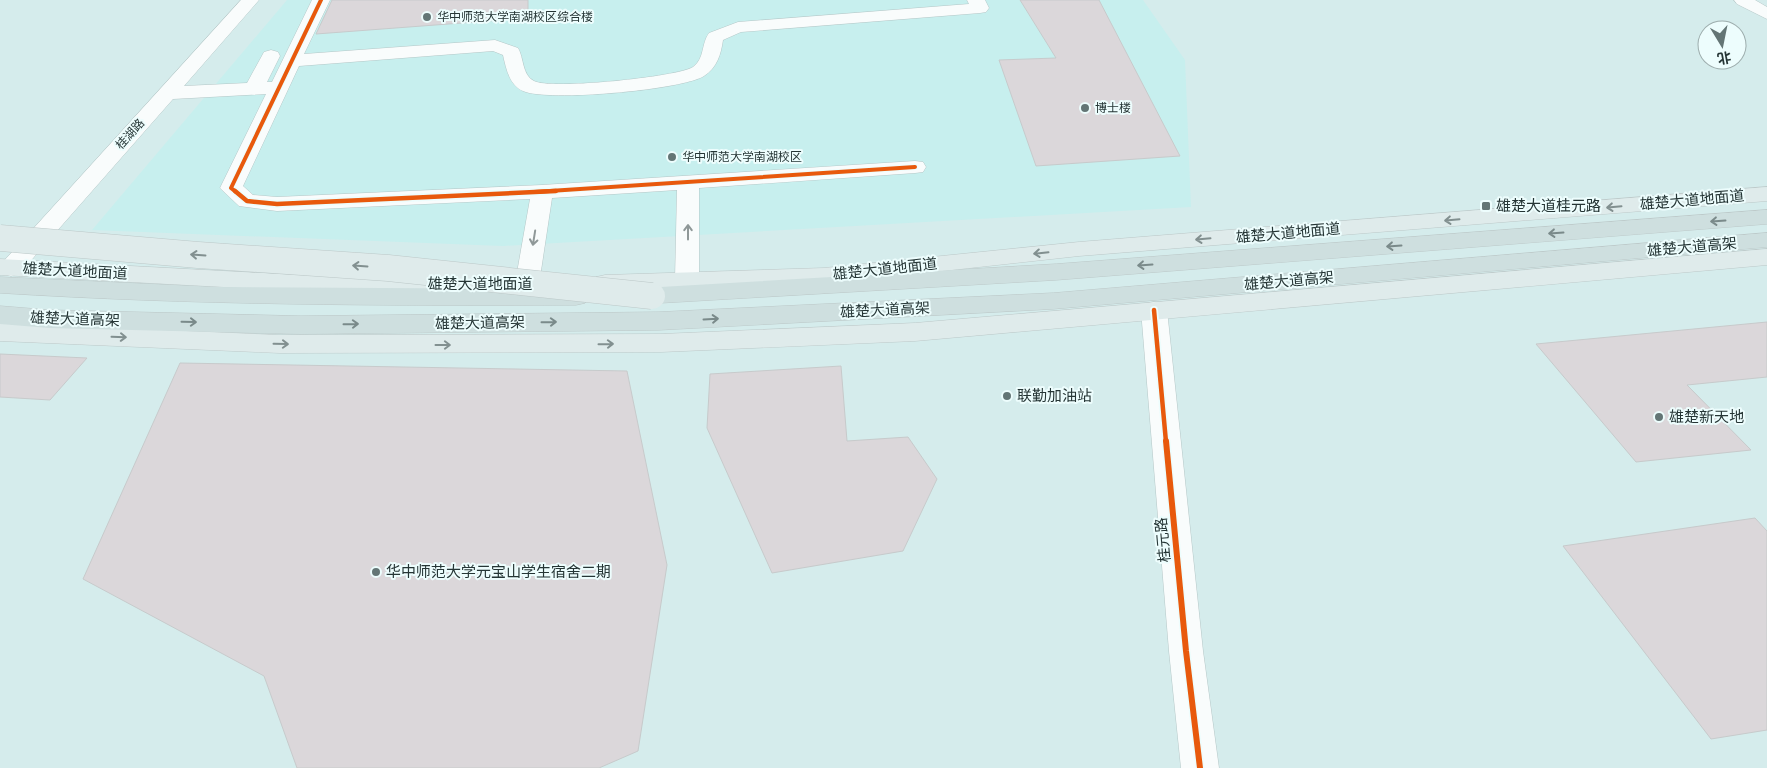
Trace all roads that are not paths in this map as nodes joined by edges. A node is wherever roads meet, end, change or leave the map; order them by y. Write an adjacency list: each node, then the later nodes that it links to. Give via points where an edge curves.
1 (250, 0): 9 (street, 桂湖路)
2 (322, 0): 6 (street)
3 (976, 0): 6 (street, via 980,8 935,7 738,27 715,37 705,68 687,77 573,89 532,89 519,79 511,52 495,45)
4 (1743, 0): 5 (street)
5 (1767, 14)
6 (282, 58): 7 (street); 8 (street)
7 (279, 87): 8 (street); 12 (street, via 231,188 246,201 277,204)
8 (254, 88): 9 (street)
9 (166, 94): 18 (street, 桂湖路)
10 (915, 167): 11 (street)
11 (688, 182): 12 (street); 19 (street, one-way to 11)
12 (542, 192): 20 (street, one-way to 20)
13 (1767, 194): 19 (main road, 雄楚大道地面道, one-way to 19, via 1089,248 824,276)
14 (1767, 217): 21 (highway, 雄楚大道高架, one-way to 21, via 1056,272)
15 (0, 238): 21 (main road, one-way to 15, bridge, via 388,268)
16 (1767, 240): 24 (highway, 雄楚大道高架, one-way to 16, via 301,325 679,320 1053,302)
17 (1767, 257): 22 (main road)
18 (4, 273): 20 (main road, 雄楚大道地面道, via 318,284); 21 (highway, 雄楚大道高架, bridge, via 115,293 340,298)
19 (687, 280): 20 (main road, 雄楚大道地面道)
20 (527, 284)
21 (652, 296)
22 (1154, 310): 25 (main road, one-way to 22, via 280,344 661,343 916,332); 26 (street, 桂元路)
23 (0, 317): 24 (main road)
24 (49, 319)
25 (0, 332)
26 (1200, 768)

